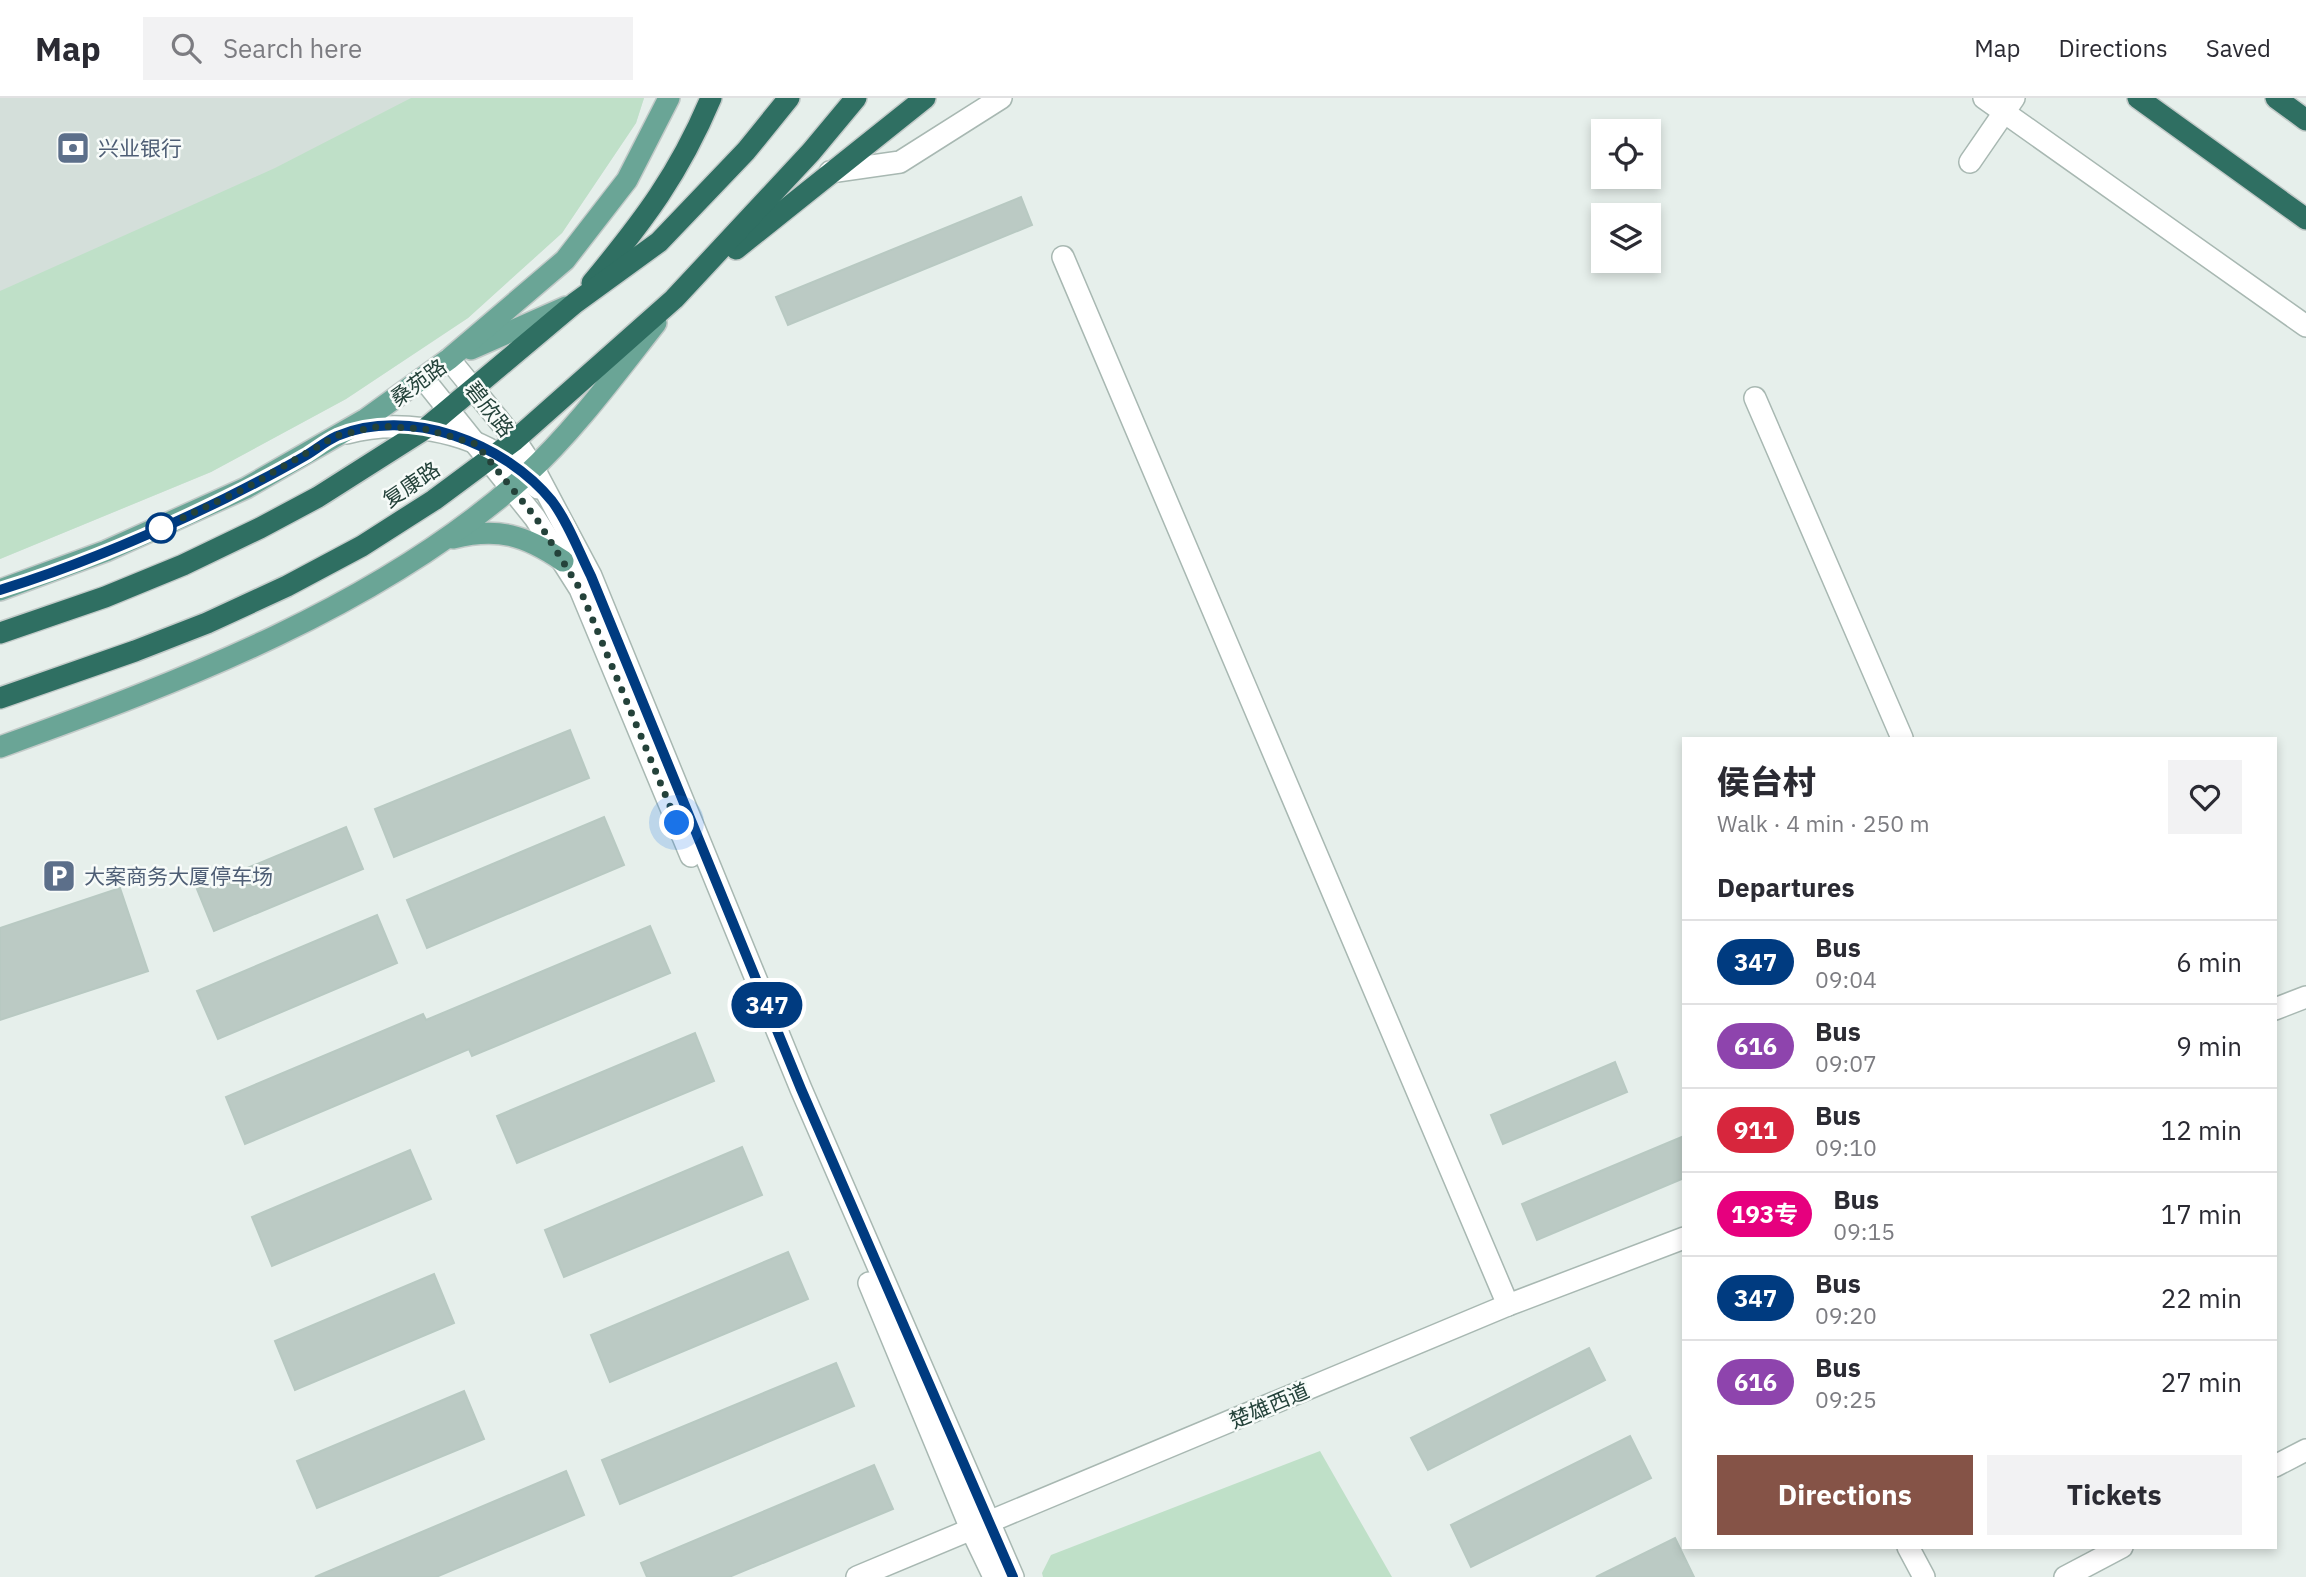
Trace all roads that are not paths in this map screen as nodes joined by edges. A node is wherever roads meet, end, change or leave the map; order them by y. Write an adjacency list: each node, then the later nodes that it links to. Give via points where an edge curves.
1 (669, 98): 19 (main road, 桑苑路, via 627,180 565,260)
2 (711, 98): 17 (highway, via 669,184)
3 (789, 98): 17 (highway, 复康路, via 746,151 659,242)
4 (856, 98): 16 (highway, 复康路)
5 (925, 98): 13 (highway)
6 (1002, 98): 13 (street, via 900,162)
7 (1983, 98): 10 (street)
8 (2138, 98): 14 (highway)
9 (2276, 98): 11 (highway)
10 (2008, 105): 12 (street); 18 (street)
11 (2306, 120)
12 (1970, 162)
13 (830, 172): 16 (highway)
14 (2306, 219)
15 (1063, 257): 39 (street)
16 (674, 299): 26 (highway, 复康路); 28 (main road, via 617,372)
17 (575, 303): 19 (main road); 21 (highway, 复康路)
18 (2306, 326)
19 (449, 359): 20 (main road, 桑苑路); 21 (street, 碧欣路)
20 (423, 378): 23 (street, 碧欣路); 25 (main road, 桑苑路)
21 (475, 389): 23 (highway, 复康路); 26 (street, 碧欣路)
22 (1755, 398): 34 (street)
23 (449, 410): 24 (highway, 复康路); 27 (street, 碧欣路)
24 (425, 429): 25 (street, via 380,426); 27 (street); 32 (highway, 复康路, via 318,496 183,565)
25 (336, 436): 31 (main road, 桑苑路, via 258,482 179,520)
26 (515, 440): 27 (highway, 复康路); 28 (street, 碧欣路)
27 (487, 452): 28 (street, 碧欣路); 33 (highway, 复康路, via 414,513 287,586 207,623)
28 (523, 477): 29 (main road); 30 (street, 碧欣路, via 536,518); 42 (street, 碧欣路, via 552,502 619,640)
29 (440, 541): 30 (main road, via 497,533 531,542); 35 (main road, via 270,639 173,682)
30 (563, 561): 42 (street, 碧欣路, via 585,601)
31 (0, 590)
32 (0, 633)
33 (0, 698)
34 (1902, 737)
35 (0, 747)
36 (2306, 997): 37 (street)
37 (2277, 1008)
38 (1682, 1239): 39 (street, 楚雄西道)
39 (1508, 1305): 42 (street, 楚雄西道)
40 (2306, 1450): 41 (street)
41 (2277, 1465)
42 (979, 1525): 45 (street, 楚雄西道); 46 (street, 碧欣路); 47 (street, 碧欣路)
43 (1909, 1549): 48 (street)
44 (2118, 1549): 49 (street)
45 (857, 1577)
46 (994, 1577)
47 (1013, 1577)
48 (1924, 1577)
49 (2065, 1577)

